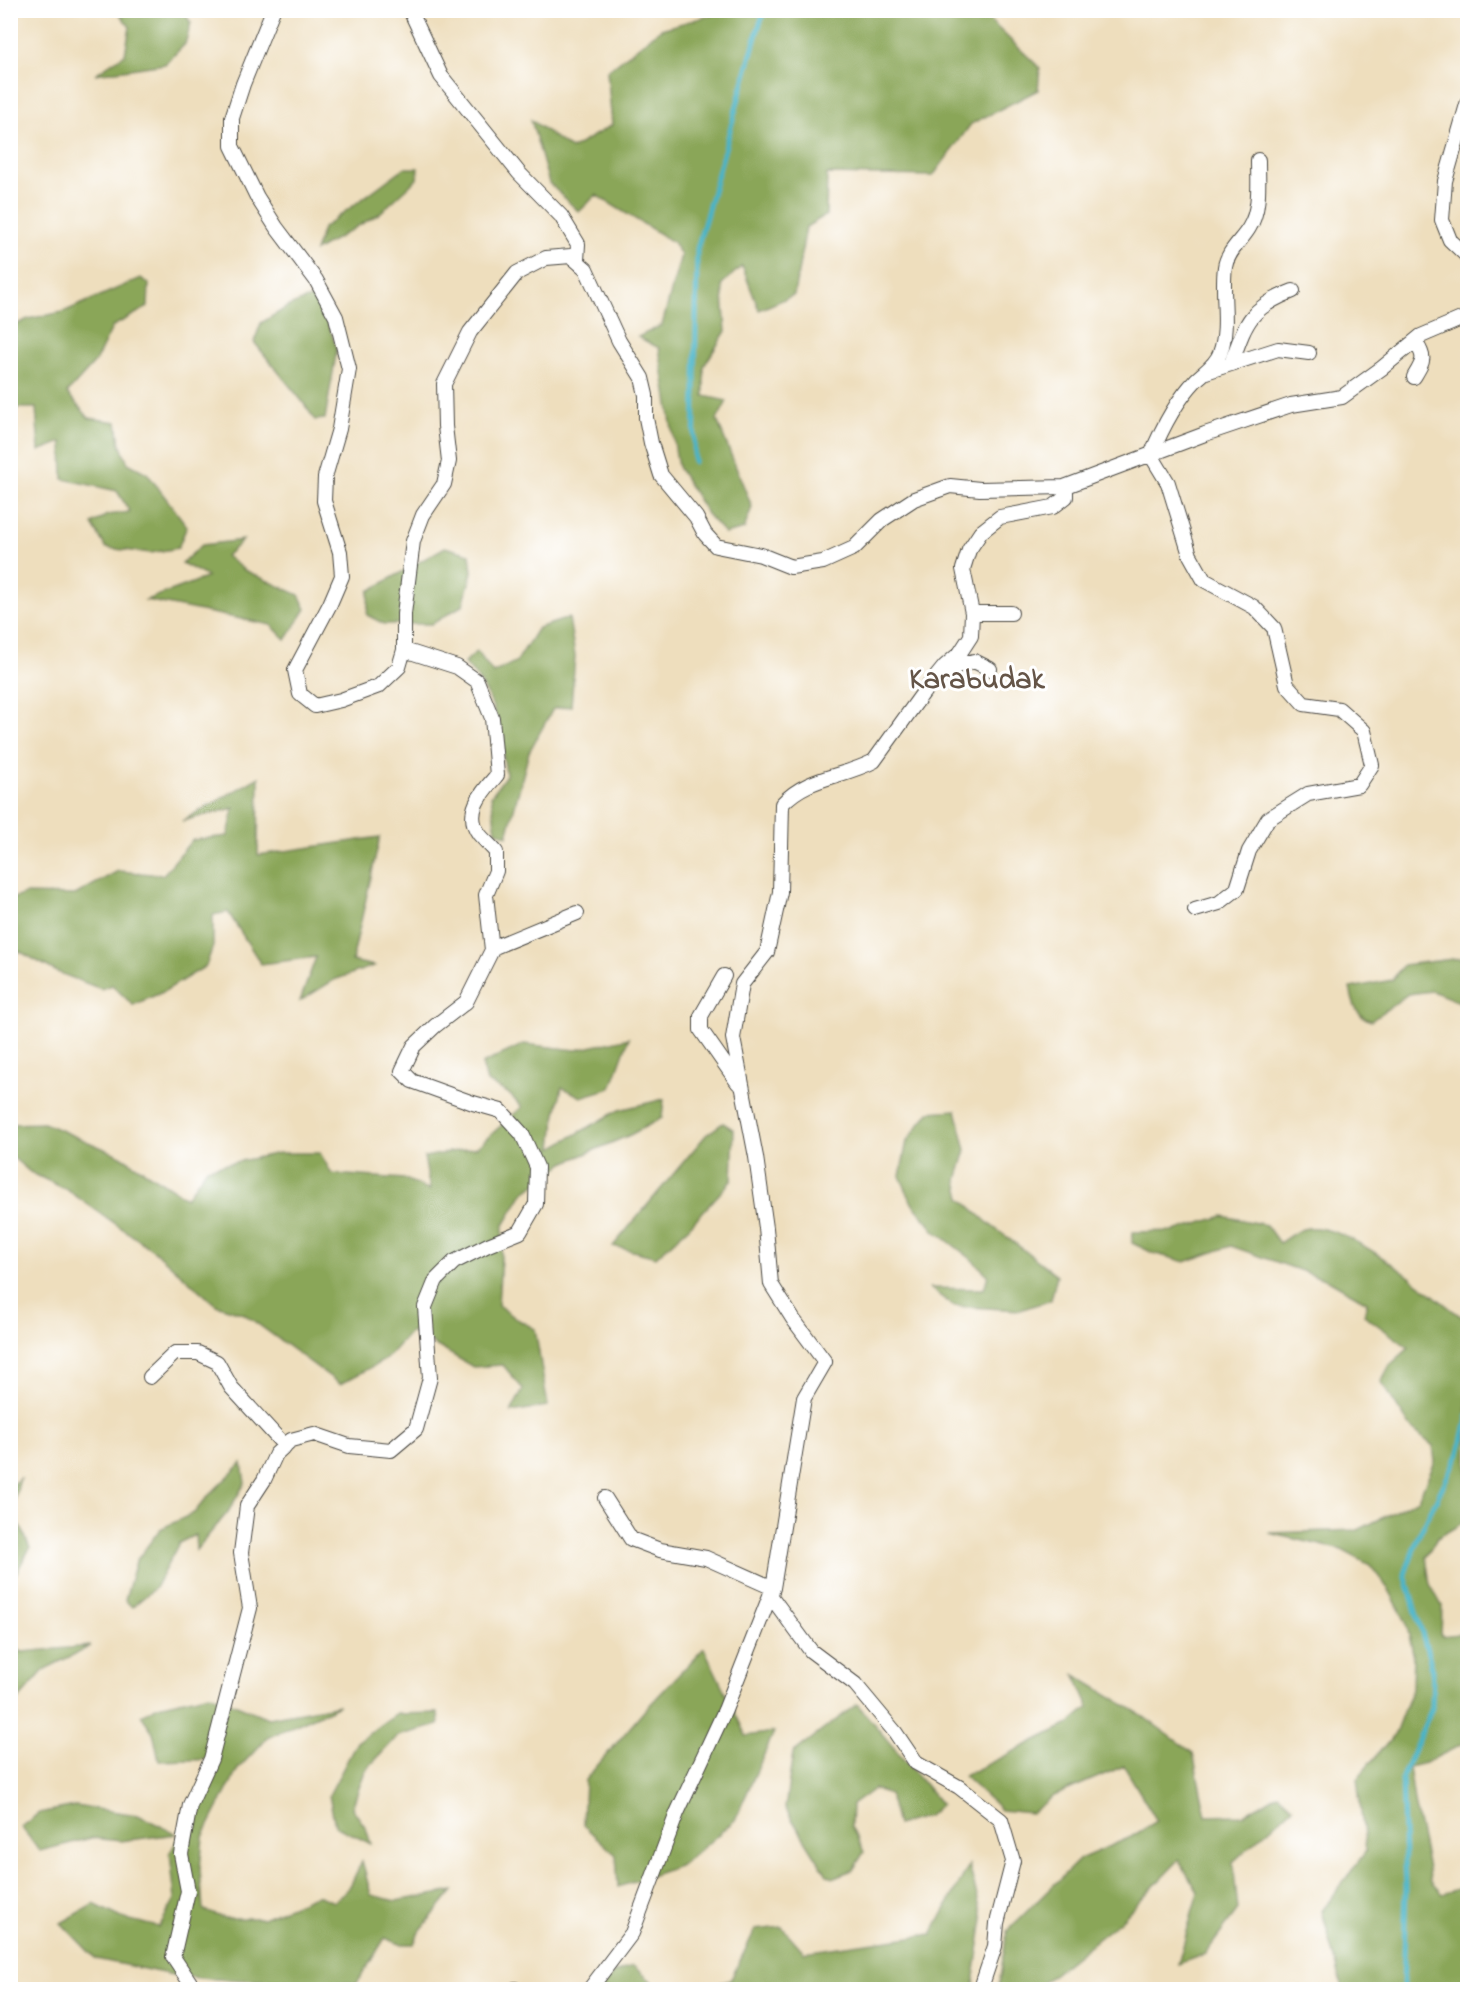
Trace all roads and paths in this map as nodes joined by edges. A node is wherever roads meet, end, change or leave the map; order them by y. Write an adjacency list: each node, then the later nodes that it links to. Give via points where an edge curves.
1 (273, 10): 18 (street, via 232,118 232,146 257,197 316,280 336,317 349,369 339,429 325,477 324,501 340,552 342,576 295,670 300,694 315,706 379,686 399,667)
2 (411, 10): 6 (street, via 441,76 519,173 561,216 578,244)
3 (1467, 101): 5 (street, via 1445,181 1442,219 1450,240)
4 (1258, 160): 12 (street, via 1256,212 1226,264 1225,332 1220,355)
5 (1467, 257)
6 (577, 261): 15 (street, via 586,269 619,341 642,378 646,418 661,474 716,546 761,555 791,567 823,561 854,548 882,520 914,499 950,486); 18 (street, via 571,256 546,258 517,273 470,332 444,384 449,461 444,484 423,515 413,541)
7 (1293, 291): 11 (street, via 1255,311 1244,327)
8 (1467, 316): 9 (street)
9 (1415, 341): 13 (street, via 1423,361); 14 (street, via 1342,398 1291,405)
10 (1309, 353): 11 (street, via 1278,349)
11 (1231, 364): 12 (street)
12 (1204, 373): 14 (street, via 1165,422)
13 (1414, 377)
14 (1152, 455): 15 (street); 21 (street, via 1168,483 1190,555 1204,580 1254,607 1274,628 1287,685 1304,704 1339,709 1364,731 1372,765 1359,785 1308,794 1268,819 1249,851 1237,889 1219,903)
15 (1064, 487): 17 (street, via 1066,497 1053,507 1000,517 981,532 963,569)
16 (1011, 612): 17 (street)
17 (972, 613): 20 (street, via 971,636)
18 (404, 650): 23 (street, via 457,667 477,681 492,718 497,775 479,796 472,815 477,833 496,852 496,871 486,895)
19 (990, 669): 20 (street, via 974,661 957,666)
20 (923, 693): 25 (street, via 874,761 811,783 782,804 780,892 767,952 742,984 733,1038)
21 (1195, 910)
22 (576, 913): 23 (street)
23 (492, 948): 27 (street, via 466,1002 414,1046 402,1071 412,1081 501,1111 522,1134 537,1167 536,1204 520,1232 454,1262 436,1280 425,1307 430,1378 416,1429 391,1450 349,1446 314,1434 291,1440)
24 (724, 976): 25 (street, via 701,1016 701,1030)
25 (743, 1090): 29 (street, via 756,1157 771,1284 825,1362 804,1398)
26 (150, 1377): 27 (street, via 175,1353 198,1353 217,1362 231,1387)
27 (285, 1446): 30 (street, via 276,1454 247,1506 241,1553 250,1608 211,1759 190,1805 181,1854 188,1891 173,1957)
28 (605, 1498): 29 (street, via 631,1539 660,1550 706,1558)
29 (772, 1591): 31 (street, via 725,1710 677,1813 632,1933); 32 (street, via 811,1651 855,1684 916,1763 959,1787 1000,1820 1013,1861 983,1982)
30 (195, 1989)
31 (590, 1989)
32 (985, 1989)

